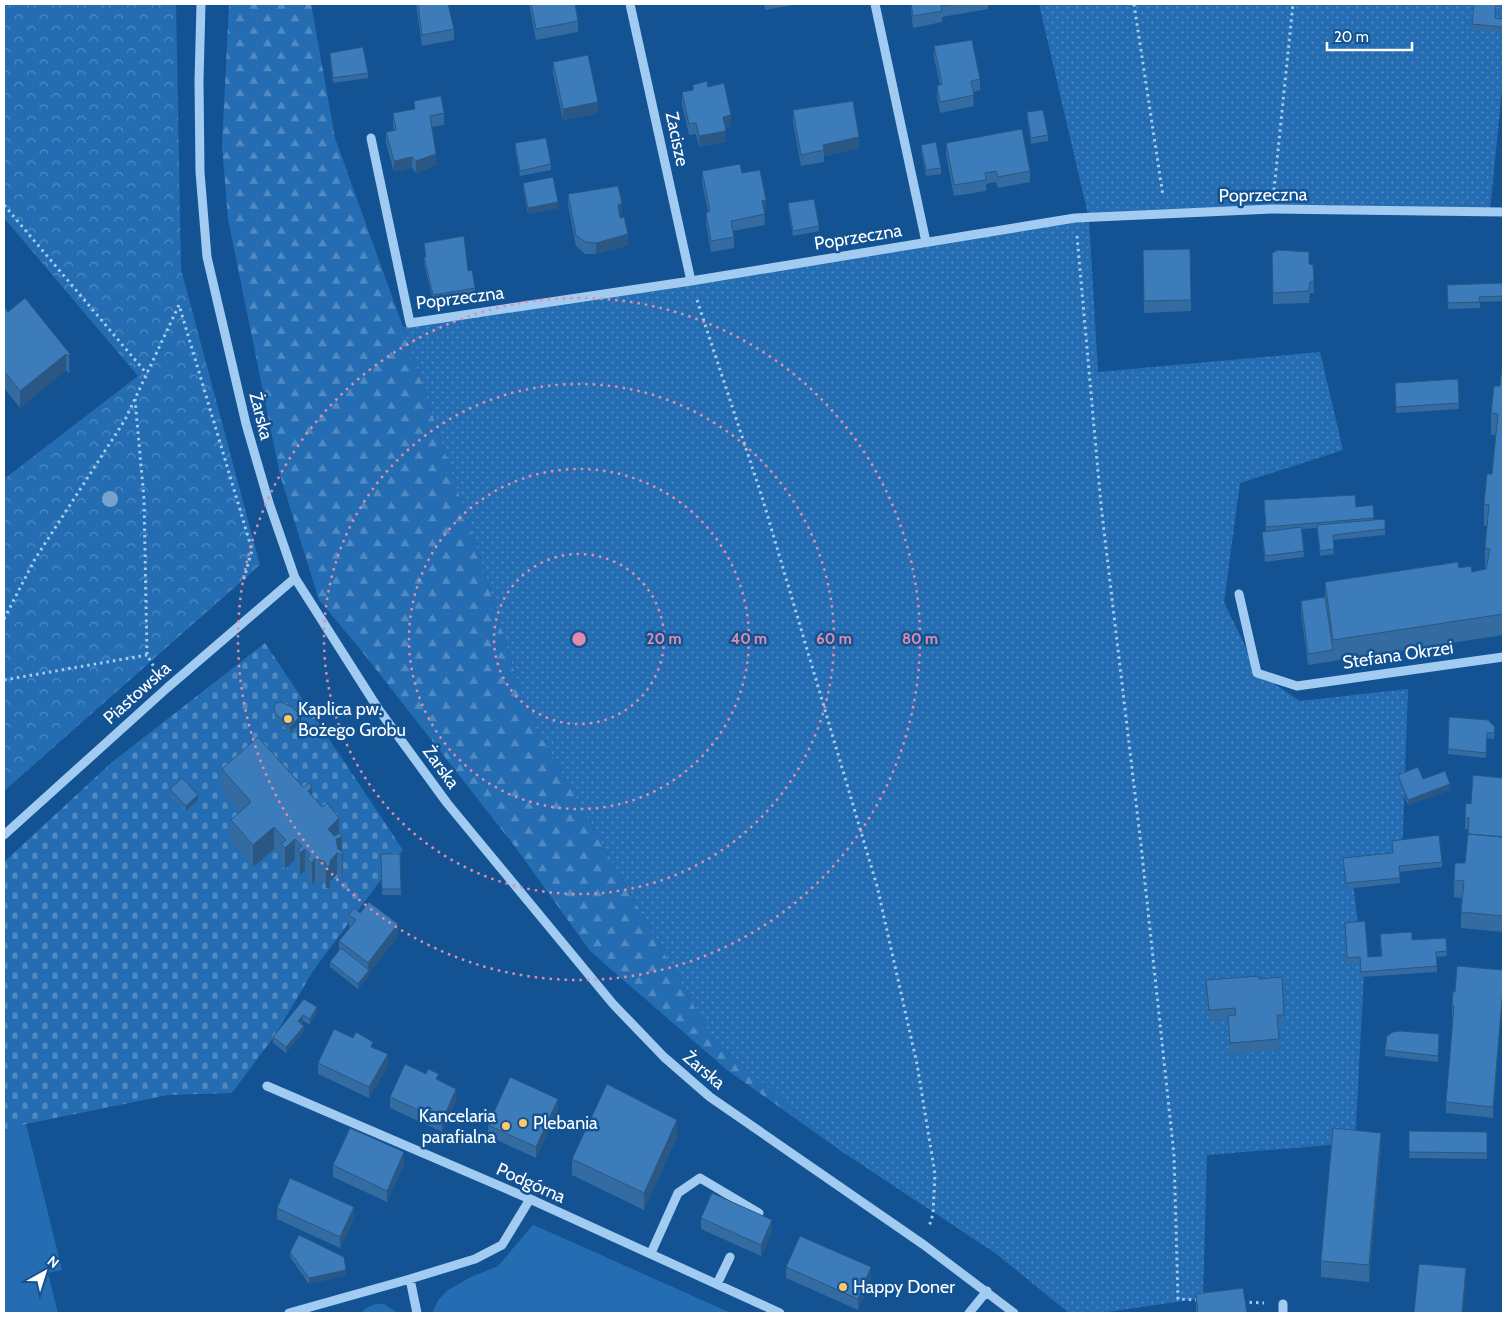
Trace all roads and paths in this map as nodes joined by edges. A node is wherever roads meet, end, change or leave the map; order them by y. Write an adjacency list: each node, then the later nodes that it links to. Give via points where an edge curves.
1 (201, 4): 16 (street, Żarska, via 200,164 207,257 246,424)
2 (630, 4): 13 (street, Zacisze)
3 (875, 4): 12 (street)
4 (1134, 4): 10 (path)
5 (1293, 4): 8 (path)
6 (371, 138): 13 (street, Poprzeczna, via 410,323)
7 (4, 205): 14 (path)
8 (1272, 209): 9 (street, Poprzeczna); 10 (street, Poprzeczna)
9 (1503, 212)
10 (1166, 214): 11 (street, Poprzeczna)
11 (1075, 218): 12 (street, Poprzeczna); 34 (path, via 1101,505 1142,845 1174,1155 1178,1299)
12 (926, 242): 13 (street, Poprzeczna)
13 (692, 281): 28 (path, via 762,497 877,886 918,1064 935,1174 933,1214)
14 (146, 374): 15 (path); 17 (path, via 179,305 252,550)
15 (135, 398): 19 (path, via 125,420 35,559); 20 (path, via 144,499)
16 (295, 578): 23 (street, Piastowska); 28 (street, Żarska, via 380,710 447,803 613,1004 664,1057 710,1098)
17 (243, 582)
18 (1239, 594): 21 (street, Stefana Okrzei, via 1257,673 1275,681 1297,686)
19 (4, 619)
20 (147, 655): 22 (path); 23 (path)
21 (1503, 657)
22 (4, 680)
23 (167, 688): 24 (street, Piastowska)
24 (4, 835)
25 (267, 1086): 26 (street, Podgórna)
26 (530, 1199): 29 (street, Podgórna); 31 (street, via 502,1245 475,1259)
27 (759, 1213): 29 (street, via 700,1178 678,1193)
28 (924, 1245): 33 (street, Żarska)
29 (651, 1253): 32 (street, Podgórna)
30 (730, 1257): 32 (street)
31 (410, 1279): 37 (street); 38 (street)
32 (717, 1284): 39 (street, Podgórna)
33 (987, 1291): 40 (street); 41 (street, Żarska)
34 (1207, 1300)
35 (1235, 1302): 36 (path)
36 (1283, 1309)
37 (288, 1313)
38 (417, 1313)
39 (780, 1313)
40 (969, 1313)
41 (1014, 1313)

